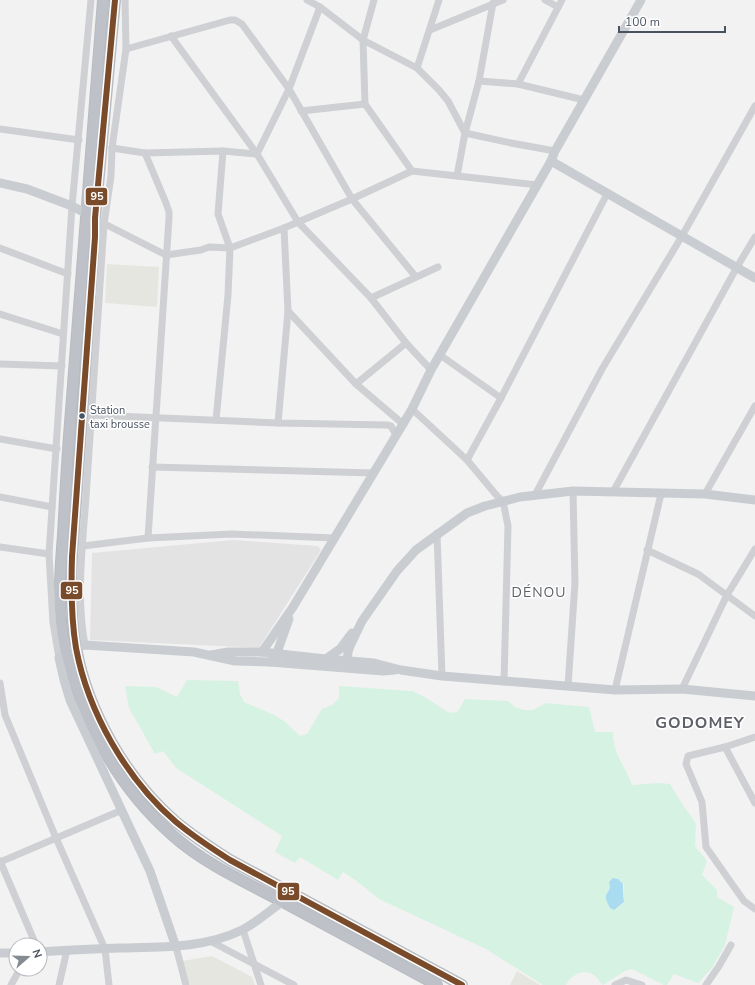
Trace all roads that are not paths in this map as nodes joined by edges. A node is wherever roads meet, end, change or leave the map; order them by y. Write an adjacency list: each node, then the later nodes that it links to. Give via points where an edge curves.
1 (91, 0): 28 (street)
2 (103, 0): 42 (highway)
3 (124, 0): 17 (street); 43 (highway)
4 (306, 0): 12 (street)
5 (374, 0): 16 (street)
6 (439, 0): 14 (street)
7 (503, 0): 11 (street)
8 (546, 0): 13 (street)
9 (562, 0): 13 (street)
10 (641, 0): 22 (main road)
11 (493, 3): 14 (street); 19 (street)
12 (320, 7): 16 (street); 21 (street)
13 (558, 7): 20 (street)
14 (430, 30): 18 (street)
15 (171, 36): 17 (street); 21 (street, via 235,20 242,24); 33 (street)
16 (364, 40): 18 (street); 23 (street)
17 (126, 48): 29 (street)
18 (417, 68): 27 (street, via 444,96)
19 (479, 81): 20 (street); 27 (street)
20 (518, 84): 22 (street)
21 (289, 89): 25 (street); 33 (street)
22 (584, 100): 31 (main road)
23 (365, 104): 25 (street); 35 (street)
24 (755, 106): 46 (street)
25 (301, 111): 40 (street)
26 (0, 129): 28 (street)
27 (465, 133): 31 (street); 36 (street)
28 (79, 140): 41 (street)
29 (112, 148): 32 (street); 43 (street, via 111,176)
30 (223, 151): 32 (street); 33 (street); 49 (street, via 218,214)
31 (556, 151): 34 (main road)
32 (145, 153): 50 (street, via 169,212)
33 (257, 154): 44 (street)
34 (552, 161): 38 (main road); 39 (main road)
35 (412, 171): 36 (street); 40 (street)
36 (457, 176): 38 (street)
37 (0, 183): 41 (main road, via 17,185)
38 (538, 185): 61 (main road)
39 (607, 194): 46 (main road); 66 (street)
40 (352, 199): 44 (street); 54 (street)
41 (72, 206): 42 (main road); 53 (street)
42 (86, 212): 43 (main road); 106 (highway, via 61,566 61,614 65,645)
43 (99, 221): 50 (street); 69 (street); 101 (highway, via 95,237 72,557 71,604)
44 (298, 222): 45 (street); 56 (street)
45 (284, 228): 49 (street); 57 (street)
46 (682, 236): 52 (main road); 84 (street, via 602,369)
47 (755, 236): 52 (street)
48 (0, 248): 53 (street)
49 (230, 248): 50 (street, via 209,247); 71 (street)
50 (166, 255): 70 (street)
51 (438, 267): 54 (street)
52 (736, 267): 55 (main road); 81 (street)
53 (68, 274): 59 (street)
54 (416, 277): 56 (street)
55 (755, 278)
56 (371, 298): 60 (street)
57 (288, 311): 65 (street); 72 (street)
58 (0, 314): 59 (street)
59 (63, 334): 63 (street)
60 (406, 343): 64 (street); 65 (street)
61 (440, 355): 64 (main road); 66 (street)
62 (0, 364): 63 (street)
63 (62, 366): 76 (street)
64 (431, 370): 68 (main road)
65 (356, 384): 73 (street)
66 (501, 398): 77 (street)
67 (755, 406): 83 (street)
68 (412, 409): 73 (main road); 77 (street)
69 (92, 415): 70 (street); 92 (street)
70 (156, 417): 71 (street); 78 (street)
71 (216, 420): 72 (street)
72 (278, 423): 74 (street, via 387,425 391,426)
73 (402, 424): 74 (main road)
74 (396, 435): 79 (main road)
75 (0, 439): 76 (street)
76 (57, 448): 88 (street)
77 (467, 460): 87 (street)
78 (152, 467): 79 (street); 90 (street)
79 (373, 473): 91 (main road)
80 (573, 491): 81 (main road); 84 (main road); 113 (street, via 575,583)
81 (613, 492): 82 (main road)
82 (661, 494): 83 (main road); 95 (street)
83 (705, 494): 86 (main road)
84 (535, 495): 87 (main road)
85 (0, 497): 88 (street)
86 (755, 500)
87 (503, 501): 89 (main road, via 467,513); 111 (street, via 508,526)
88 (52, 507): 96 (street)
89 (437, 534): 100 (main road, via 416,550 397,571); 110 (street)
90 (148, 538): 91 (street, via 232,534); 92 (street)
91 (335, 538): 98 (main road)
92 (83, 546): 101 (street)
93 (0, 547): 96 (street)
94 (755, 549): 97 (street)
95 (647, 550): 97 (street, via 698,574); 115 (street)
96 (49, 554): 106 (street, via 53,622)
97 (727, 595): 99 (street); 114 (street)
98 (293, 607): 103 (main road); 104 (main road)
99 (755, 616)
100 (362, 621): 102 (main road); 109 (main road)
101 (81, 647): 105 (main road, via 194,652); 106 (main road); 141 (highway, via 94,704 111,740 142,786 174,820 194,837 230,860)
102 (340, 649): 107 (main road); 109 (main road)
103 (262, 652): 104 (main road); 105 (main road)
104 (276, 653): 107 (main road); 108 (main road)
105 (208, 655): 108 (main road, via 235,661)
106 (63, 656): 121 (main road, via 64,680 76,713); 124 (highway, via 97,738 116,771 141,804 172,835 200,856 224,872)
107 (326, 659): 109 (main road)
108 (270, 662): 109 (main road)
109 (342, 663): 110 (main road, via 383,671 400,670)
110 (442, 676): 111 (main road)
111 (504, 682): 113 (main road)
112 (0, 683): 117 (street)
113 (568, 686): 115 (main road)
114 (682, 689): 115 (main road); 116 (main road)
115 (615, 690)
116 (755, 696)
117 (3, 717): 122 (street)
118 (755, 737): 119 (street)
119 (725, 747): 120 (street); 125 (street, via 688,756 686,764 702,802 706,847 744,901)
120 (755, 803)
121 (122, 810): 122 (street); 130 (main road, via 150,871)
122 (56, 838): 123 (street); 131 (street)
123 (0, 862): 127 (street)
124 (282, 902): 126 (main road); 140 (highway)
125 (755, 909)
126 (243, 930): 128 (main road); 134 (street)
127 (33, 937)
128 (210, 941): 130 (main road); 134 (street)
129 (731, 944): 144 (street)
130 (176, 947): 131 (main road); 137 (street)
131 (105, 949): 132 (main road); 136 (street)
132 (67, 950): 133 (main road); 135 (street)
133 (48, 951)
134 (253, 964): 138 (street); 139 (street)
135 (59, 985)
136 (109, 985)
137 (186, 985)
138 (261, 985)
139 (294, 985)
140 (437, 985)
141 (462, 985)
142 (616, 985): 143 (street, via 626,980)
143 (642, 985)
144 (706, 985)

